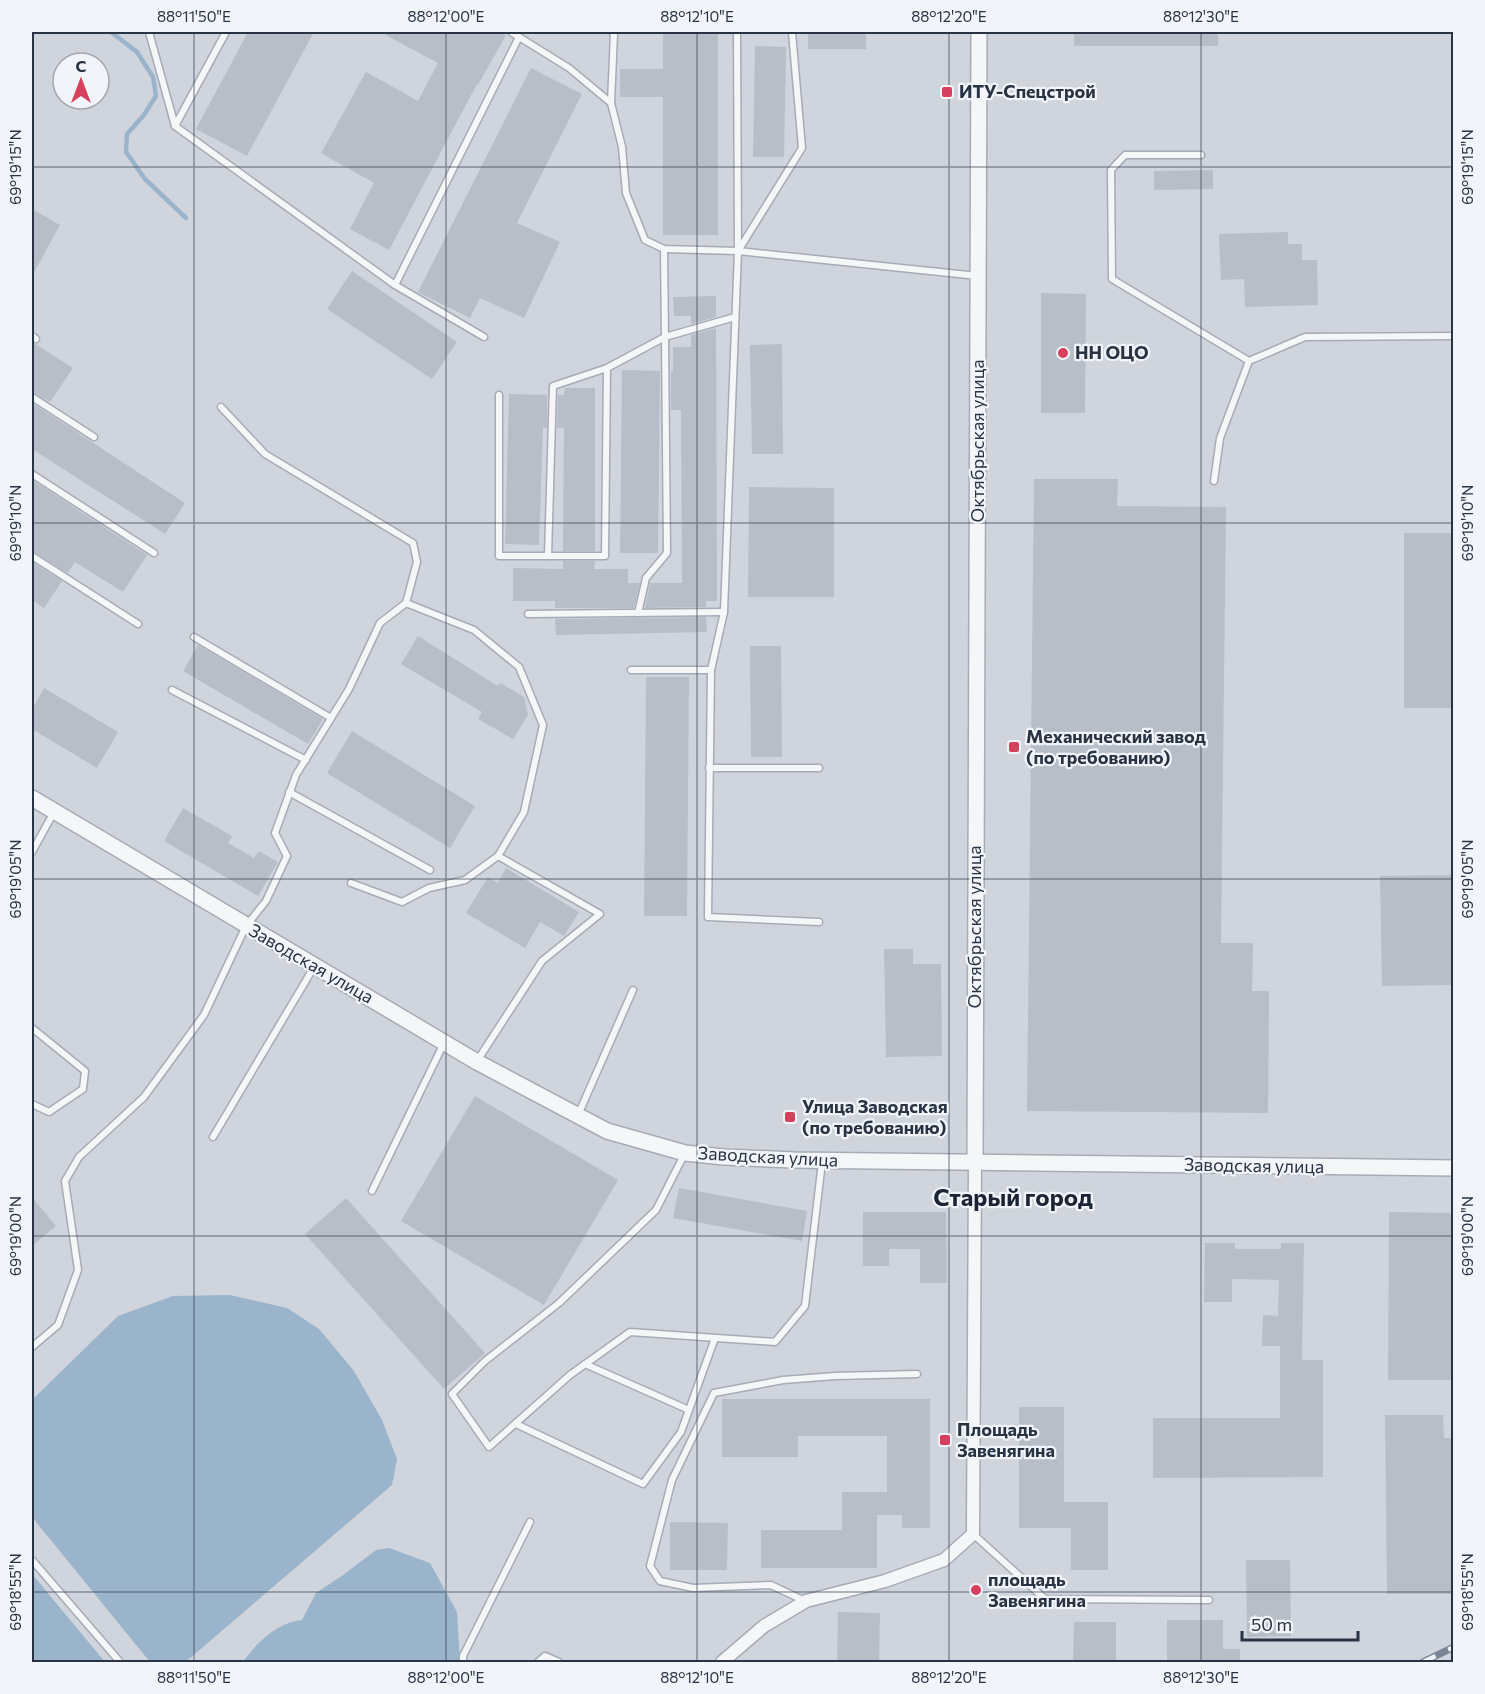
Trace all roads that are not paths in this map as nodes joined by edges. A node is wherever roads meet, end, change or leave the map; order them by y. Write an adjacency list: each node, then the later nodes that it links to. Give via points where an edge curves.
1 (149, 32): 10 (lane)
2 (226, 32): 10 (lane)
3 (511, 32): 8 (lane)
4 (614, 32): 9 (lane)
5 (737, 32): 13 (lane)
6 (792, 32): 13 (lane, via 802,148)
7 (979, 32): 14 (street, Октябрьская улица)
8 (519, 37): 9 (lane, via 569,68); 15 (lane)
9 (611, 103): 12 (lane, via 622,147 626,193 645,240)
10 (175, 126): 15 (lane)
11 (1201, 155): 20 (lane, via 1125,155 1111,170 1112,279)
12 (664, 249): 13 (lane); 19 (lane)
13 (738, 251): 14 (lane); 16 (lane)
14 (978, 276): 63 (street, Октябрьская улица)
15 (395, 285): 18 (lane)
16 (735, 317): 19 (lane); 32 (lane)
17 (1454, 336): 20 (lane, via 1305,337)
18 (484, 337)
19 (665, 337): 21 (lane); 33 (lane, via 667,553 646,578)
20 (1249, 361): 27 (lane, via 1220,438)
21 (607, 368): 30 (lane, via 553,386); 30 (lane, via 605,556)
22 (499, 395): 30 (lane, via 499,556)
23 (32, 397): 25 (lane)
24 (221, 407): 31 (lane, via 265,454 413,543 417,562)
25 (94, 437)
26 (32, 474): 28 (lane)
27 (1214, 481)
28 (154, 553)
29 (32, 556): 35 (lane)
30 (548, 556)
31 (406, 603): 40 (lane, via 380,623); 48 (lane, via 474,630 519,667 543,725 524,812)
32 (724, 612): 33 (lane); 38 (lane)
33 (638, 613): 34 (lane)
34 (528, 614)
35 (138, 624)
36 (194, 637): 40 (lane)
37 (631, 669): 38 (lane)
38 (711, 669): 42 (lane)
39 (172, 690): 41 (lane)
40 (331, 718): 41 (lane)
41 (306, 760): 44 (lane)
42 (710, 768): 43 (lane); 51 (lane, via 708,917)
43 (819, 768)
44 (289, 792): 49 (lane); 52 (lane, via 275,833 287,856 266,901)
45 (32, 798): 46 (street, Заводская улица)
46 (55, 812): 47 (lane); 52 (street, Заводская улица)
47 (32, 852)
48 (498, 856): 50 (lane, via 465,880 429,888 402,902); 57 (lane, via 600,914 542,961)
49 (430, 870)
50 (351, 883)
51 (819, 922)
52 (246, 926): 53 (street, Заводская улица); 67 (lane, via 204,1015 144,1097 80,1157 65,1181 78,1270 58,1325)
53 (315, 967): 56 (street, Заводская улица); 60 (lane)
54 (633, 990): 59 (lane)
55 (32, 1028): 58 (lane, via 85,1071 83,1089 49,1112)
56 (445, 1043): 57 (street, Заводская улица); 65 (lane)
57 (477, 1062): 59 (street, Заводская улица)
58 (32, 1104)
59 (578, 1116): 61 (street, Заводская улица, via 607,1131)
60 (213, 1137)
61 (685, 1153): 62 (street, Заводская улица); 71 (lane, via 656,1210 560,1303 485,1361 452,1394 489,1447)
62 (823, 1160): 63 (street, Заводская улица); 66 (lane, via 804,1306 775,1342)
63 (975, 1162): 64 (street, Заводская улица); 73 (street, Октябрьская улица)
64 (1454, 1168)
65 (372, 1191)
66 (715, 1338): 68 (lane, via 630,1332); 70 (lane)
67 (32, 1347)
68 (585, 1364): 70 (lane); 71 (lane)
69 (917, 1374): 76 (lane, via 783,1380 714,1393 672,1480 650,1566 660,1581 693,1588 771,1585)
70 (689, 1410): 71 (lane, via 681,1432 643,1484)
71 (516, 1424)
72 (530, 1522): 78 (lane)
73 (973, 1534): 75 (lane, via 1045,1599); 76 (street, via 944,1560 885,1581)
74 (32, 1560): 77 (lane)
75 (1209, 1600)
76 (806, 1601): 81 (street, via 764,1626)
77 (120, 1662)
78 (463, 1662)
79 (538, 1662): 80 (lane, via 545,1656)
80 (559, 1662)
81 (722, 1662)

